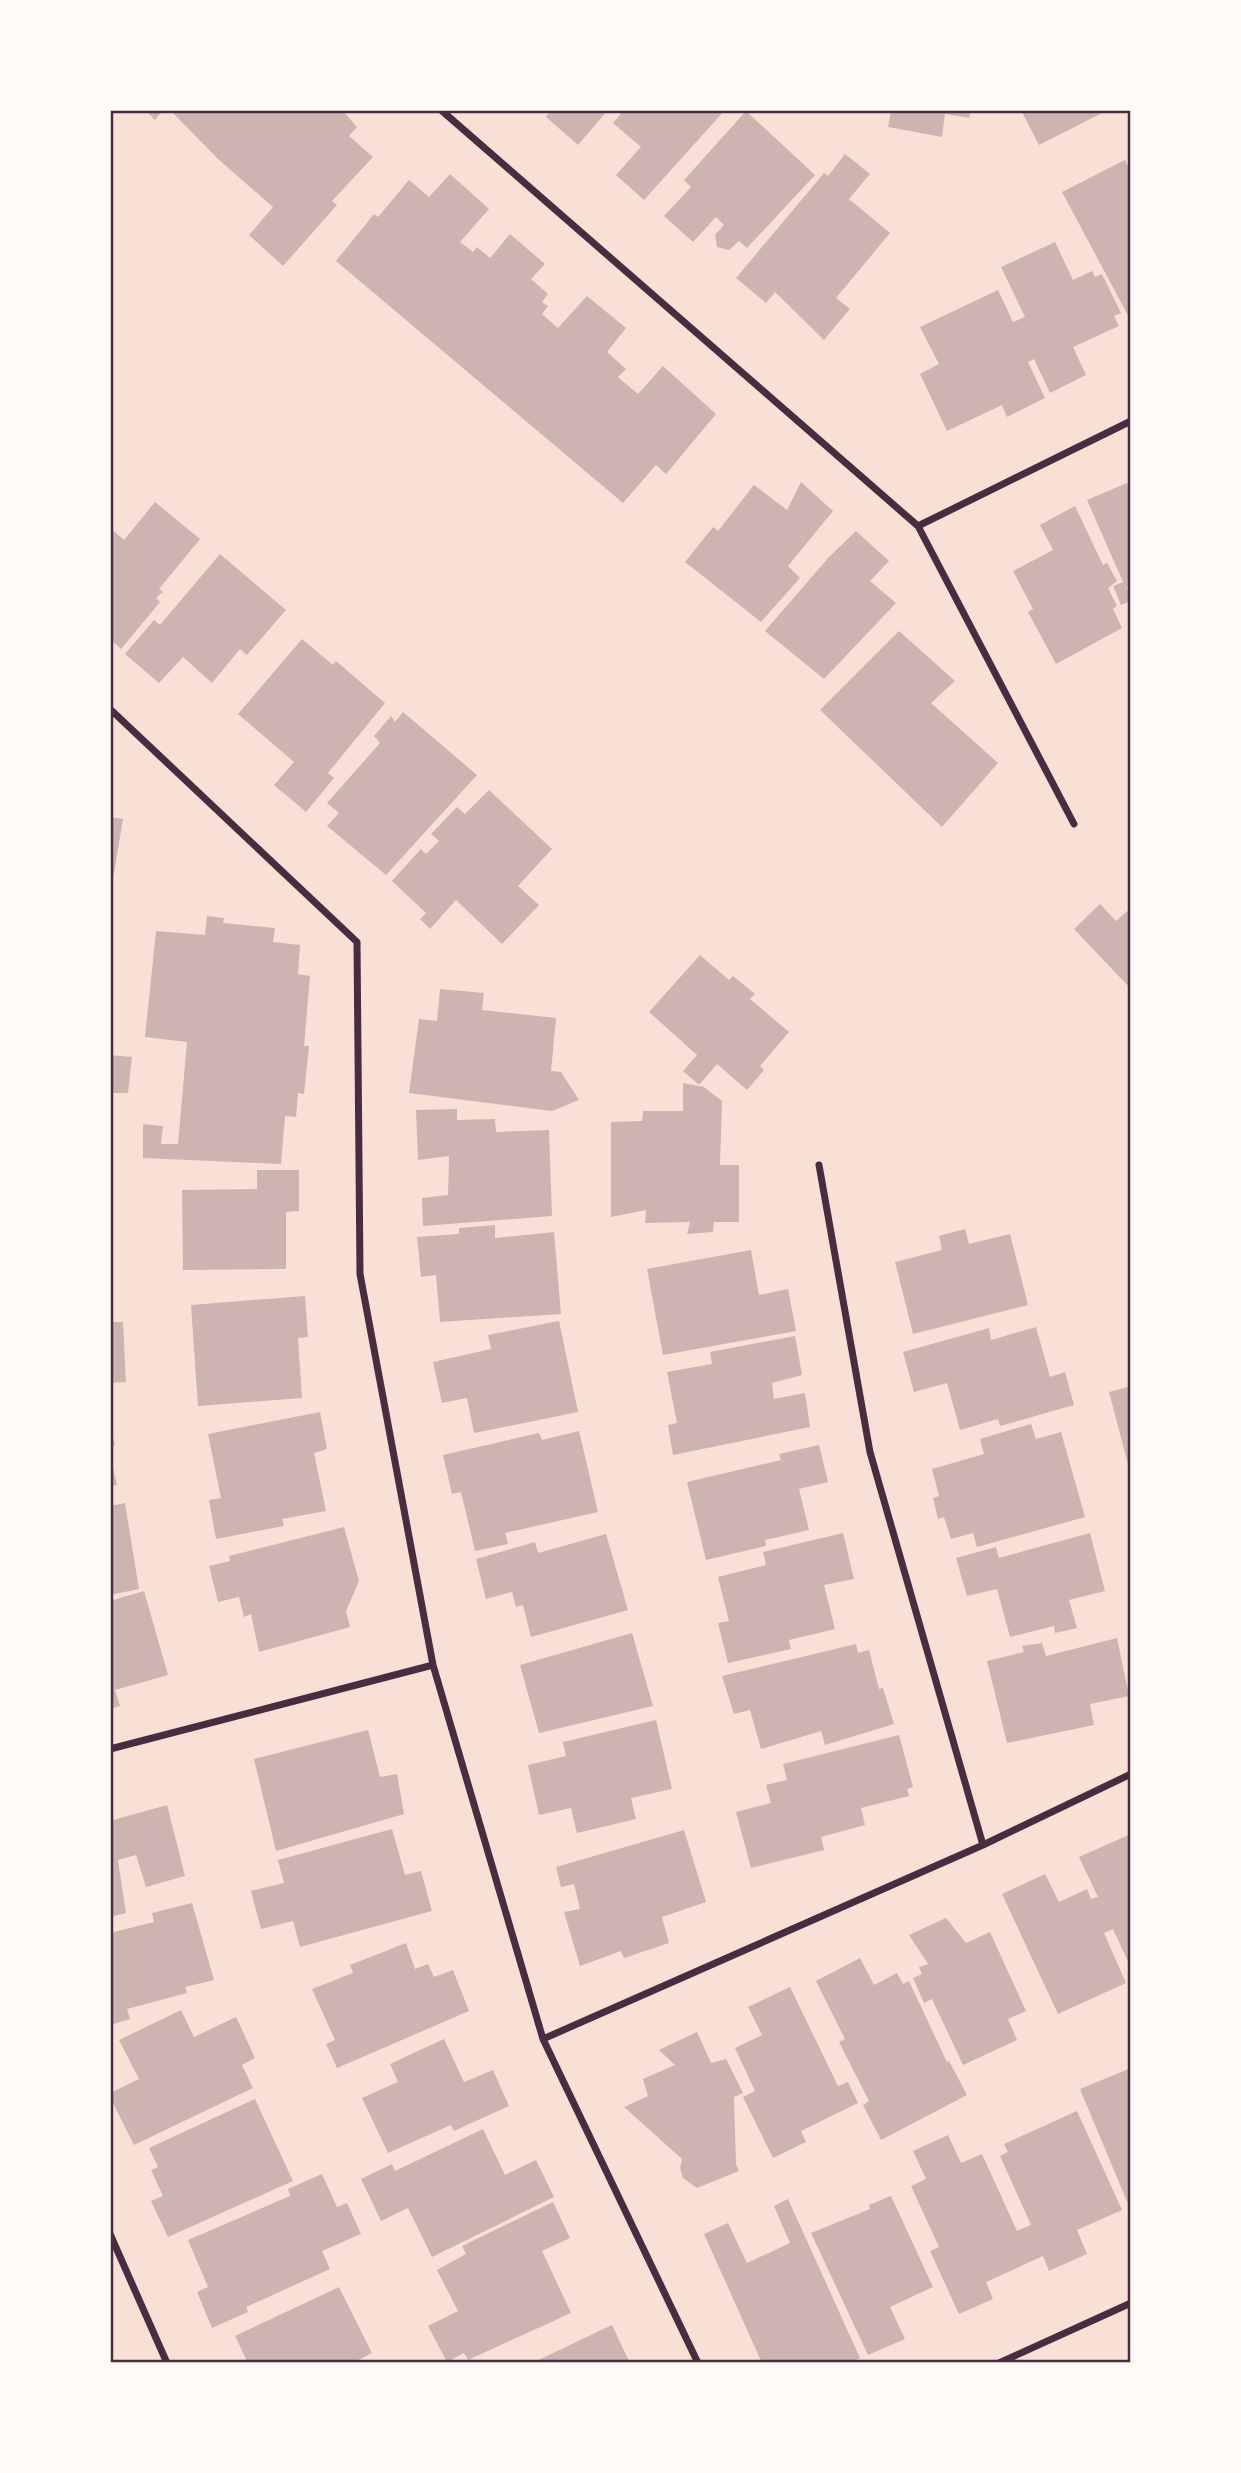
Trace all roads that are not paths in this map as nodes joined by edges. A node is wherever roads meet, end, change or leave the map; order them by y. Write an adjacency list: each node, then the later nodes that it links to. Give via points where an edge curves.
1 (441, 110): 3 (street)
2 (1131, 421): 3 (street)
3 (918, 526): 5 (street)
4 (110, 709): 7 (street, via 356,942 359,1274)
5 (1074, 824)
6 (819, 1166): 10 (street, via 870,1452)
7 (433, 1665): 8 (street); 11 (street)
8 (110, 1749)
9 (1131, 1774): 10 (street)
10 (983, 1845): 11 (street)
11 (543, 2039): 15 (street)
12 (110, 2234): 14 (street)
13 (1131, 2303): 16 (street)
14 (167, 2363)
15 (698, 2363)
16 (999, 2363)

